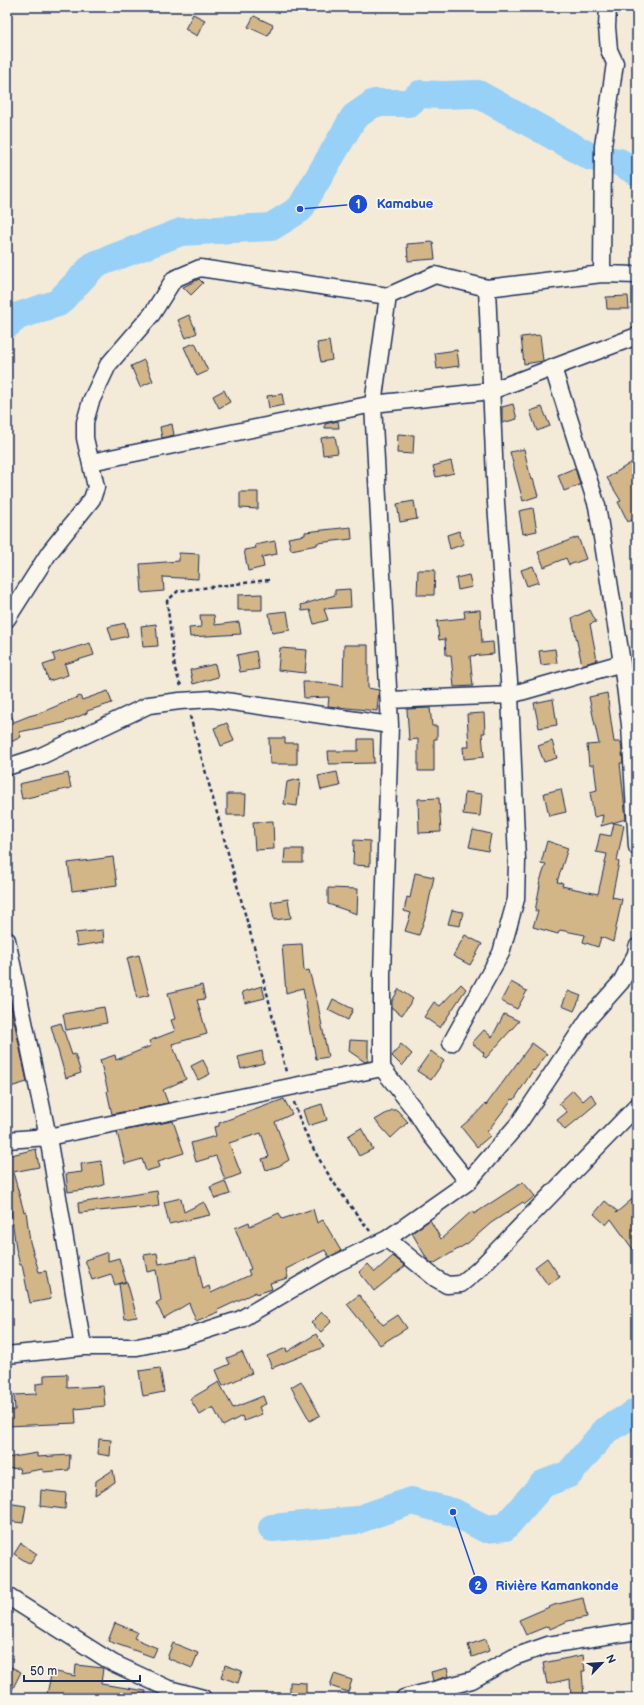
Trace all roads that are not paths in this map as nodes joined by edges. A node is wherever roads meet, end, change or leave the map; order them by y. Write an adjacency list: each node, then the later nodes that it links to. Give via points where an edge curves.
1 (608, 7): 2 (street, via 609,50 615,63 603,146)
2 (602, 274): 3 (street); 4 (street)
3 (637, 275)
4 (487, 288): 5 (street, via 435,276); 8 (street)
5 (388, 296): 9 (street); 10 (street, via 200,268 174,279 152,314 108,365 91,401 85,422 85,438)
6 (637, 336): 7 (street)
7 (553, 368): 8 (street); 12 (street, via 597,506)
8 (491, 391): 9 (street); 13 (street)
9 (373, 404): 10 (street); 14 (street)
10 (91, 462): 11 (street, via 96,487 92,499 49,553)
11 (7, 619)
12 (622, 663): 13 (street); 15 (street)
13 (510, 695): 14 (street); 21 (street, via 517,860 516,899 501,953)
14 (389, 700): 16 (street)
15 (633, 725): 18 (street)
16 (390, 726): 17 (street, via 212,699 186,701 149,705 41,756); 22 (street, via 382,975)
17 (7, 767)
18 (637, 847)
19 (7, 940): 24 (street)
20 (637, 947): 26 (street, via 636,954 621,982 589,1018 519,1123)
21 (451, 1043)
22 (382, 1068): 24 (street); 26 (street)
23 (637, 1106): 27 (street, via 478,1270 460,1284 447,1285)
24 (48, 1137): 25 (street); 28 (street)
25 (7, 1140)
26 (468, 1182): 27 (street)
27 (383, 1241): 28 (street, via 335,1264 241,1319 182,1338 137,1347)
28 (83, 1348): 29 (street)
29 (7, 1355)
30 (7, 1596): 32 (street, via 113,1663 169,1689)
31 (637, 1631): 33 (street, via 548,1645 514,1657 472,1680)
32 (203, 1698)
33 (404, 1698)

